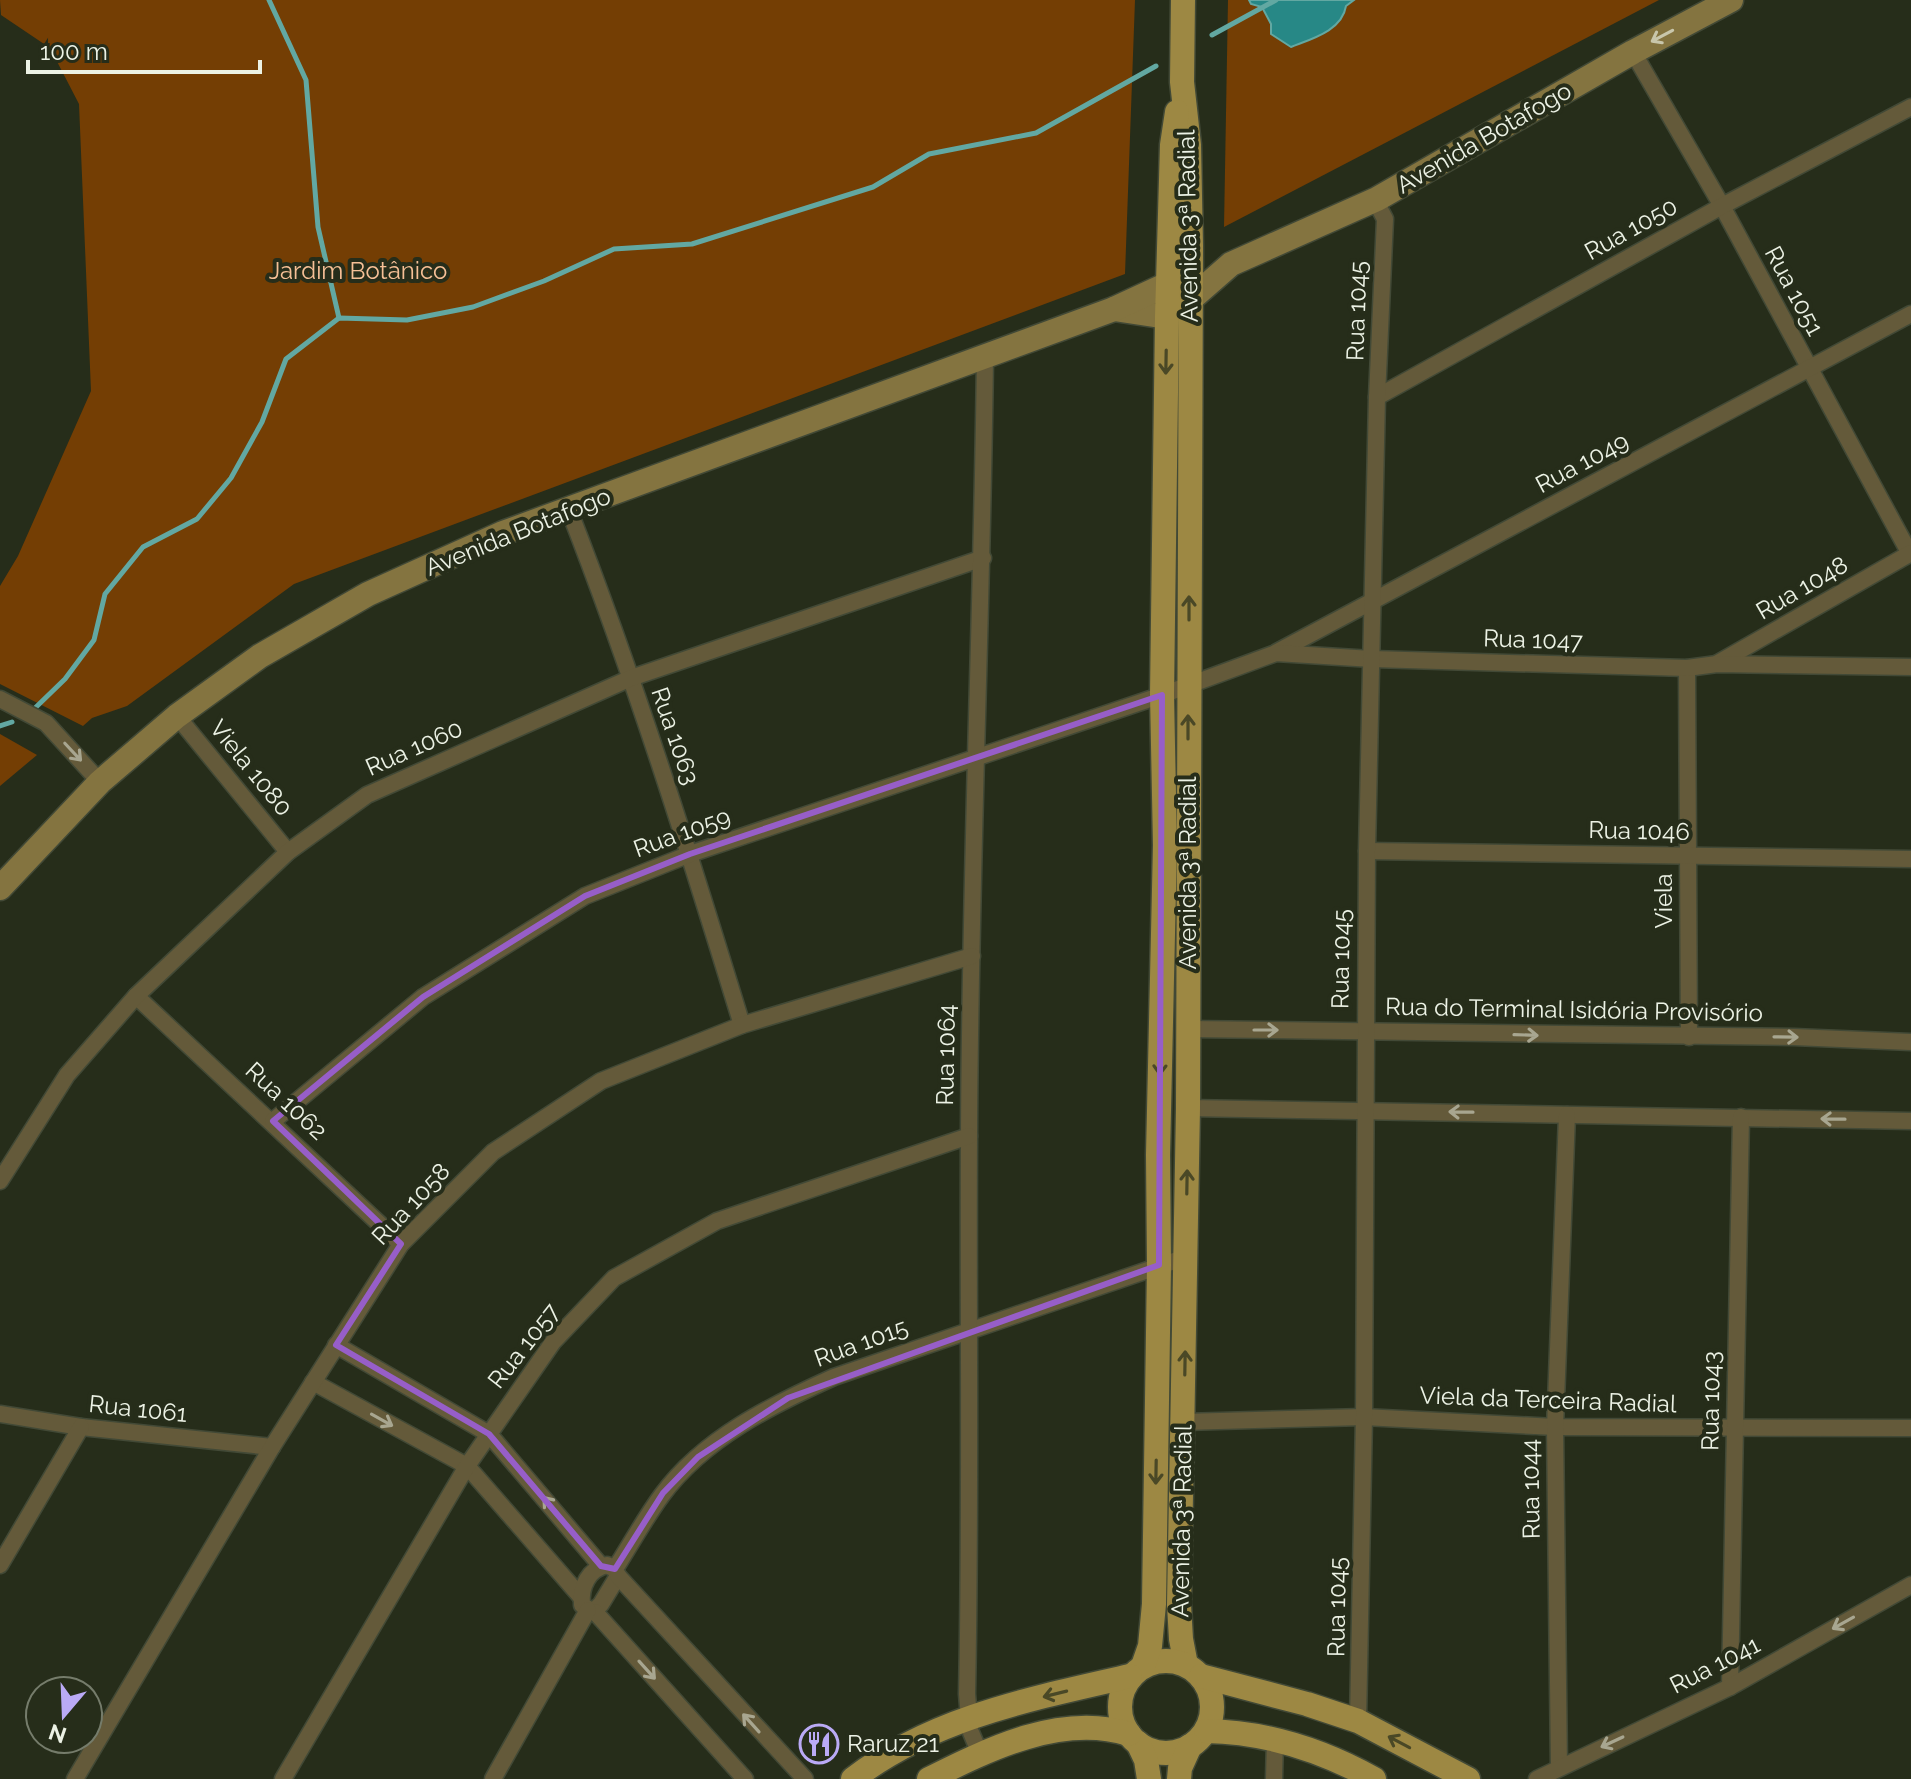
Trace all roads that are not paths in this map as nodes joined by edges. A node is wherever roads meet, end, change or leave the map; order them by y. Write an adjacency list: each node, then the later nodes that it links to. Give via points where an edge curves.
1 (1183, 0): 4 (main road, Avenida 3ª Radial)
2 (1731, 0): 3 (street, Avenida Botafogo, one-way to 3)
3 (1633, 52): 6 (street, Avenida Botafogo); 7 (street, Rua 1051)
4 (1182, 82): 8 (main road, Avenida 3ª Radial); 10 (main road, Avenida 3ª Radial, via 1172,145)
5 (1911, 107): 7 (street, Rua 1050)
6 (1375, 200): 9 (street, Avenida Botafogo); 17 (street, Rua 1045, via 1385,219)
7 (1722, 206): 16 (street, Rua 1051); 17 (street, Rua 1050)
8 (1191, 246): 9 (street, via 1210,259); 11 (main road, Avenida 3ª Radial)
9 (1231, 264): 11 (street, Avenida Botafogo)
10 (1168, 284): 12 (street, Avenida Botafogo); 14 (main road, Avenida 3ª Radial)
11 (1191, 299): 28 (main road, Avenida 3ª Radial, one-way to 11)
12 (1114, 309): 14 (street, Avenida Botafogo); 15 (street, Avenida Botafogo)
13 (1911, 314): 16 (street, Rua 1049)
14 (1167, 317): 29 (main road, Avenida 3ª Radial, one-way to 29)
15 (985, 356): 18 (street, Avenida Botafogo); 20 (street, Rua 1064)
16 (1808, 369): 19 (street, Rua 1051); 21 (street, Rua 1049)
17 (1377, 397): 21 (street, Rua 1045)
18 (569, 510): 27 (street, Rua 1063); 31 (street, Avenida Botafogo, via 503,533 368,594 260,656)
19 (1911, 554): 24 (street, Rua 1048)
20 (983, 558): 27 (street, Rua 1060); 32 (street, Rua 1064)
21 (1373, 602): 22 (street, Rua 1049); 23 (street, Rua 1045)
22 (1276, 653): 23 (street, Rua 1047); 28 (street, Rua 1047)
23 (1372, 659): 26 (street, Rua 1047); 35 (street, Rua 1045)
24 (1717, 664): 25 (street, Rua 1047); 26 (street, Rua 1047)
25 (1911, 667)
26 (1687, 668): 38 (street, Viela)
27 (631, 678): 36 (street, Rua 1060, via 367,795); 37 (street, Rua 1063)
28 (1188, 686): 29 (street, Rua 1047); 44 (main road, Avenida 3ª Radial, one-way to 28)
29 (1162, 695): 32 (street, Rua 1059); 34 (main road, Avenida 3ª Radial)
30 (2, 700): 33 (street, one-way to 33, via 46,723)
31 (177, 716): 33 (street, Avenida Botafogo); 36 (street, Viela 1080)
32 (975, 759): 37 (street, Rua 1059); 41 (street, Rua 1064)
33 (100, 782): 40 (street, Avenida Botafogo)
34 (1165, 845): 44 (main road, via 1173,893 1172,1017); 55 (main road, Avenida 3ª Radial, one-way to 55)
35 (1367, 851): 38 (street, Rua 1046); 45 (street, Rua 1045)
36 (288, 852): 42 (street, Rua 1060)
37 (690, 854): 43 (street, Rua 1063); 52 (street, Rua 1059, via 585,896 423,997)
38 (1687, 856): 39 (street, Rua 1046); 46 (street, Viela)
39 (1911, 859)
40 (0, 888)
41 (972, 956): 43 (street, Rua 1058); 54 (street, Rua 1064)
42 (136, 996): 52 (street, Rua 1062); 56 (street, Rua 1060, via 67,1075)
43 (742, 1025): 58 (street, Rua 1058, via 601,1081 493,1152)
44 (1188, 1029): 45 (street, Rua do Terminal Isidória Provisório, one-way to 45); 48 (main road, Avenida 3ª Radial)
45 (1364, 1031): 46 (street, Rua do Terminal Isidória Provisório, one-way to 46); 49 (street, Rua 1045)
46 (1689, 1037): 47 (street, Rua do Terminal Isidória Provisório, one-way to 47)
47 (1911, 1042)
48 (1188, 1108): 49 (street); 55 (main road, via 1170,1116); 59 (main road, Avenida 3ª Radial, one-way to 48)
49 (1366, 1110): 50 (street, one-way to 49); 65 (street, Rua 1045)
50 (1567, 1115): 51 (street); 68 (street, Rua 1044)
51 (1741, 1117): 53 (street, one-way to 51); 70 (street, Rua 1043)
52 (273, 1121): 58 (street, Rua 1062)
53 (1911, 1121)
54 (969, 1136): 61 (street, Rua 1064); 71 (street, Rua 1057, via 717,1221 614,1278 553,1342)
55 (1158, 1155): 60 (main road, Avenida 3ª Radial)
56 (5, 1160): 57 (street, Rua 1060)
57 (0, 1181)
58 (401, 1244): 62 (street, Rua 1058)
59 (1186, 1257): 60 (street, Rua 1015); 66 (main road, Avenida 3ª Radial, one-way to 59)
60 (1159, 1265): 61 (street, Rua 1015); 79 (main road, Avenida 3ª Radial, one-way to 79, via 1154,1604 1150,1646)
61 (970, 1330): 75 (street, Rua 1015, via 834,1377 743,1423 698,1457 663,1493); 81 (street, Rua 1064)
62 (336, 1345): 63 (street, Rua 1058); 71 (street)
63 (313, 1382): 72 (street, Rua 1058); 73 (street, one-way to 73)
64 (0, 1414): 67 (street, Rua 1061)
65 (1364, 1417): 66 (street, Viela da Terceira Radial); 68 (street, Viela da Terceira Radial); 82 (street, Rua 1045)
66 (1184, 1422): 78 (main road, Avenida 3ª Radial, via 1179,1605 1181,1639)
67 (81, 1427): 72 (street, Rua 1061); 74 (street)
68 (1555, 1427): 70 (street, Viela da Terceira Radial); 88 (street, Rua 1044)
69 (1911, 1428): 70 (street, Viela da Terceira Radial)
70 (1734, 1429): 80 (street, Rua 1043)
71 (489, 1434): 73 (street, Rua 1057); 75 (street, one-way to 71)
72 (272, 1447): 89 (street, Rua 1058)
73 (467, 1466): 77 (street); 90 (street, Rua 1057)
74 (0, 1565)
75 (611, 1570): 77 (street); 77 (street, via 588,1577); 93 (street, one-way to 75)
76 (1911, 1585): 80 (street, Rua 1041, one-way to 80)
77 (588, 1606): 91 (street); 92 (street, one-way to 92)
78 (1194, 1670): 79 (main road, via 1172,1660); 82 (main road); 84 (main road, via 1208,1687 1213,1705)
79 (1136, 1671): 81 (main road, one-way to 81); 83 (main road, via 1124,1686 1119,1706)
80 (1730, 1687): 88 (street, Rua 1041, one-way to 88)
81 (968, 1718): 86 (street, Rua 1064); 94 (main road, via 894,1752)
82 (1362, 1723): 87 (main road); 100 (main road, one-way to 82)
83 (1133, 1739): 84 (main road, via 1163,1753 1177,1752); 86 (main road, via 1099,1727 1078,1729); 96 (main road, via 1146,1760)
84 (1198, 1739): 85 (main road, via 1238,1733); 97 (main road)
85 (1275, 1739): 87 (main road); 98 (street)
86 (980, 1754): 95 (main road)
87 (1350, 1765): 99 (main road)
88 (1559, 1767): 101 (street, Rua 1041)
89 (75, 1779)
90 (283, 1779)
91 (493, 1779)
92 (745, 1779)
93 (805, 1779)
94 (853, 1779)
95 (929, 1779)
96 (1149, 1779)
97 (1179, 1779)
98 (1274, 1779)
99 (1374, 1779)
100 (1468, 1779)
101 (1537, 1779)

